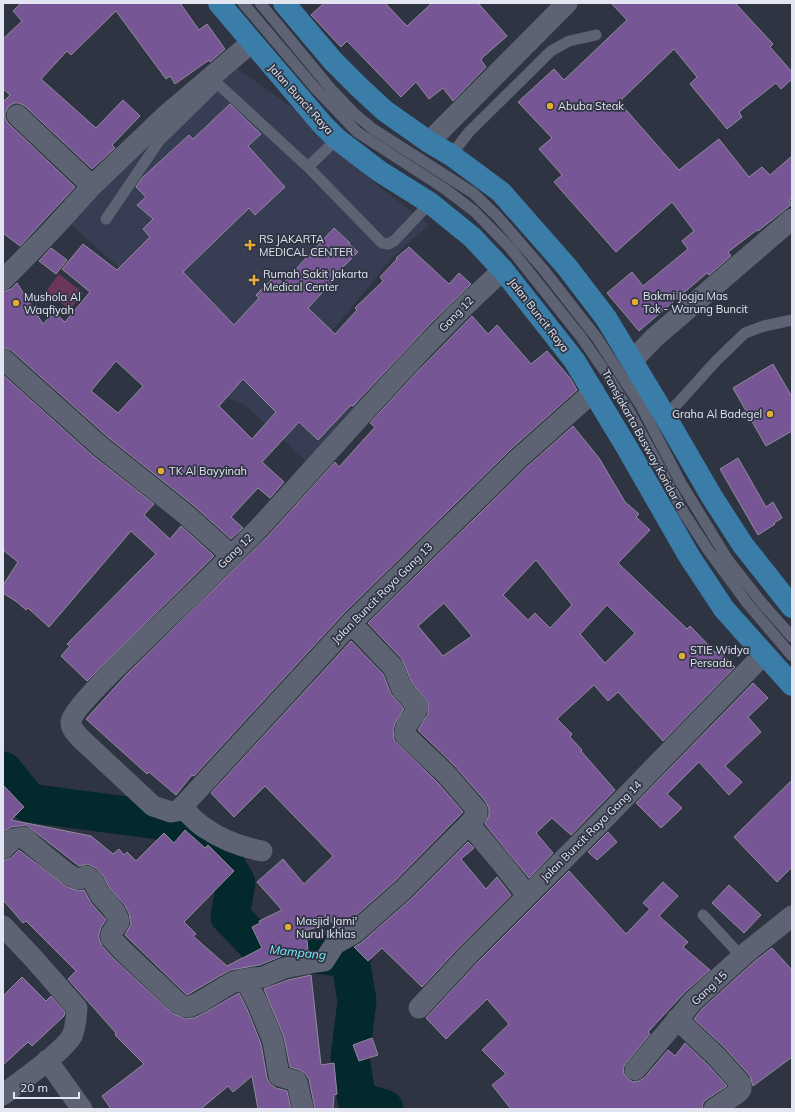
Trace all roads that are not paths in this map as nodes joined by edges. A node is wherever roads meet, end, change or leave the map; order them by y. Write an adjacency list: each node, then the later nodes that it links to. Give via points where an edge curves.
1 (219, 3): 7 (main road, Jalan Buncit Raya)
2 (243, 3): 30 (lane, Transjakarta Busway Koridor 6, via 315,88 357,132 445,189 474,211 510,248 581,337 606,373 632,414 684,513 708,550 747,603)
3 (260, 3): 28 (lane, Transjakarta Busway Koridor 6, via 355,114 373,129 473,193 498,216 543,269 597,338 640,406 681,483 728,560)
4 (284, 3): 11 (main road, via 333,61 358,86 385,111)
5 (567, 3): 11 (street)
6 (596, 35): 12 (lane, via 569,41 551,51 469,132)
7 (254, 45): 8 (lane); 10 (main road, Jalan Buncit Raya); 14 (street, via 165,116)
8 (218, 84): 13 (lane); 16 (lane, via 159,141)
9 (17, 115): 14 (street)
10 (337, 139): 13 (lane); 15 (main road, Jalan Buncit Raya, via 379,171)
11 (429, 142): 12 (main road)
12 (451, 155): 22 (main road, via 501,192 568,267)
13 (308, 167): 15 (lane, via 386,245 394,241)
14 (92, 186): 19 (street)
15 (430, 203): 18 (main road, Jalan Buncit Raya, via 472,237)
16 (106, 219)
17 (792, 219): 22 (street, via 654,338)
18 (503, 270): 23 (main road, Jalan Buncit Raya, via 574,360); 25 (street, Gang 12, via 402,370)
19 (3, 280)
20 (792, 320): 24 (lane, via 745,333)
21 (3, 359): 25 (street, via 101,447 184,513)
22 (632, 361): 24 (main road)
23 (594, 391): 27 (street, Jalan Buncit Raya Gang 13, via 520,458); 29 (main road, Jalan Buncit Raya, via 689,556 724,609)
24 (665, 416): 26 (main road, via 743,545)
25 (231, 555): 32 (street, Gang 12, via 108,675 76,711 71,721 73,730 80,738 153,806 171,812)
26 (792, 606)
27 (351, 623): 32 (street, Jalan Buncit Raya Gang 13); 33 (street, via 393,667 402,689 417,706 405,726 405,735 447,775 477,810 477,815)
28 (792, 637)
29 (764, 654): 31 (main road, Jalan Buncit Raya); 36 (street, Jalan Buncit Raya Gang 14)
30 (792, 656)
31 (792, 685)
32 (182, 807): 35 (street, via 205,828 227,840)
33 (469, 824): 36 (street); 41 (street, via 402,890 330,953)
34 (3, 849): 41 (street, via 13,839 23,837 74,877 80,879 86,876 92,879 118,918 119,922 111,938 185,1007 200,1002 233,982)
35 (262, 852)
36 (527, 895): 42 (street, Jalan Buncit Raya Gang 14)
37 (703, 915): 40 (lane)
38 (792, 916): 40 (street, Gang 15)
39 (3, 926): 44 (street, via 77,1008 76,1023 68,1042)
40 (742, 957): 43 (street, Gang 15)
41 (245, 980): 48 (street, via 273,1041 279,1076 297,1082)
42 (419, 1008)
43 (677, 1019): 45 (street, Gang 15); 49 (street, via 741,1084 742,1089 739,1092)
44 (47, 1060): 46 (street); 47 (street)
45 (635, 1070)
46 (3, 1095)
47 (82, 1109)
48 (303, 1109)
49 (714, 1109)

